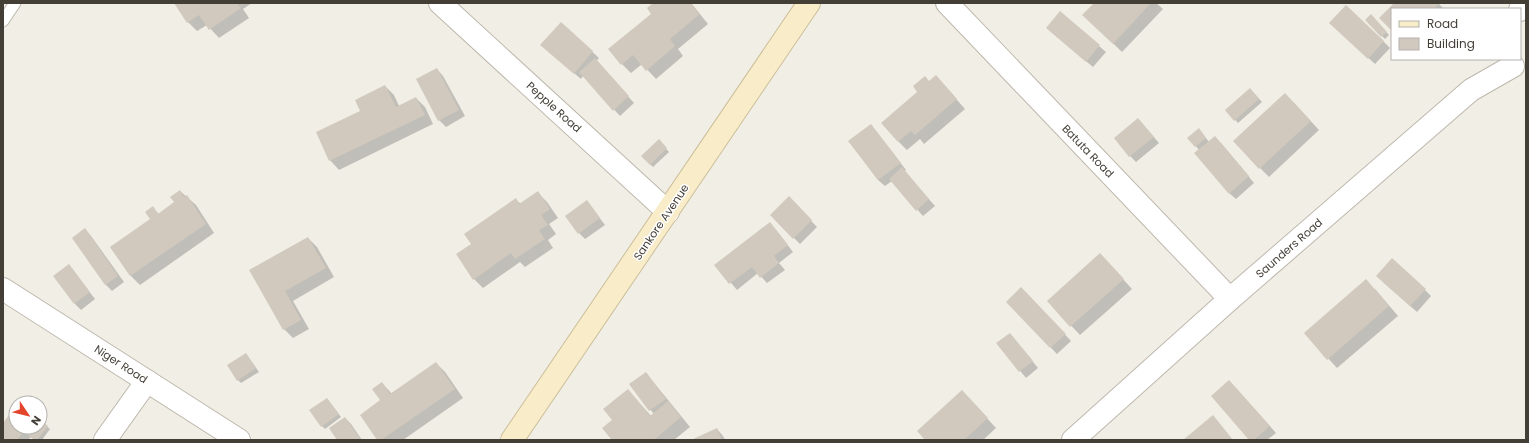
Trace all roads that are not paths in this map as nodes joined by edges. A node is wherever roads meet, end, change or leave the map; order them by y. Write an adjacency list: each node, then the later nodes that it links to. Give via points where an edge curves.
1 (14, 3): 5 (lane)
2 (440, 3): 7 (street, Pepple Road)
3 (809, 3): 7 (street, Sankore Avenue)
4 (947, 3): 9 (street, Batuta Road)
5 (3, 21)
6 (1516, 66): 9 (street, Saunders Road, via 1471,90)
7 (668, 212): 13 (street, Sankore Avenue)
8 (3, 289): 10 (street, Niger Road)
9 (1230, 299): 14 (street, Saunders Road)
10 (147, 381): 11 (street); 12 (street, Niger Road)
11 (105, 440)
12 (239, 440)
13 (512, 440)
14 (1073, 440)

